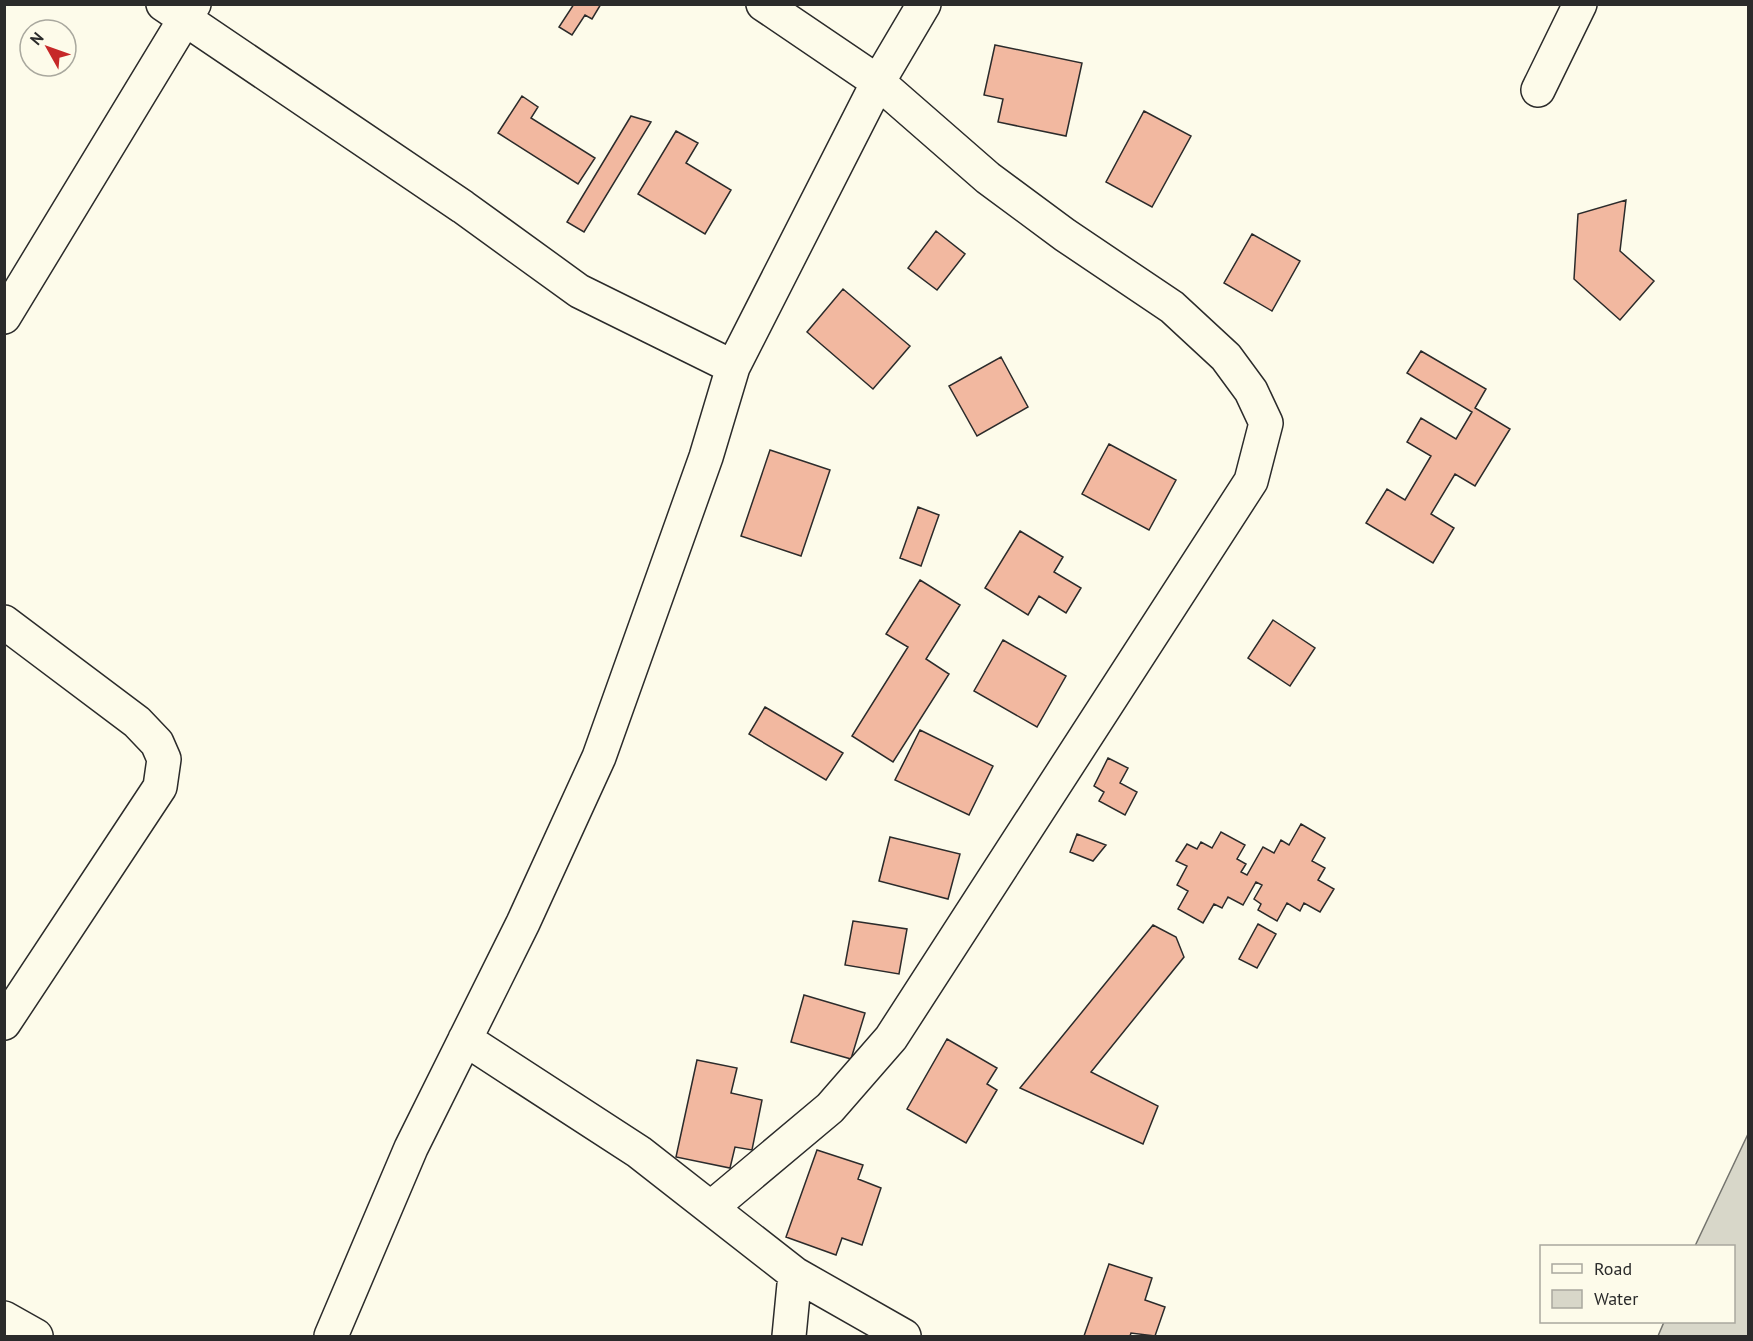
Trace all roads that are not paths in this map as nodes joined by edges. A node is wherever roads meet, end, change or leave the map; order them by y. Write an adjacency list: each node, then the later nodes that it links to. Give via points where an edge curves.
1 (763, 4): 5 (street)
2 (924, 4): 5 (street)
3 (1580, 4): 6 (street)
4 (181, 10): 7 (street); 8 (street, via 579,291)
5 (878, 82): 8 (street); 12 (street, via 988,178 1172,307 1226,357 1251,391 1266,423 1251,481 891,1038 830,1108)
6 (1538, 90)
7 (4, 318)
8 (733, 367): 11 (street, via 706,457 599,757)
9 (4, 622): 10 (street, via 137,722 157,743 164,759 160,788)
10 (4, 1023)
11 (465, 1039): 12 (street, via 639,1152); 16 (street, via 411,1148)
12 (712, 1207): 13 (street)
13 (795, 1274): 17 (street); 18 (street)
14 (4, 1318): 15 (street)
15 (36, 1336)
16 (331, 1336)
17 (789, 1336)
18 (904, 1336)

